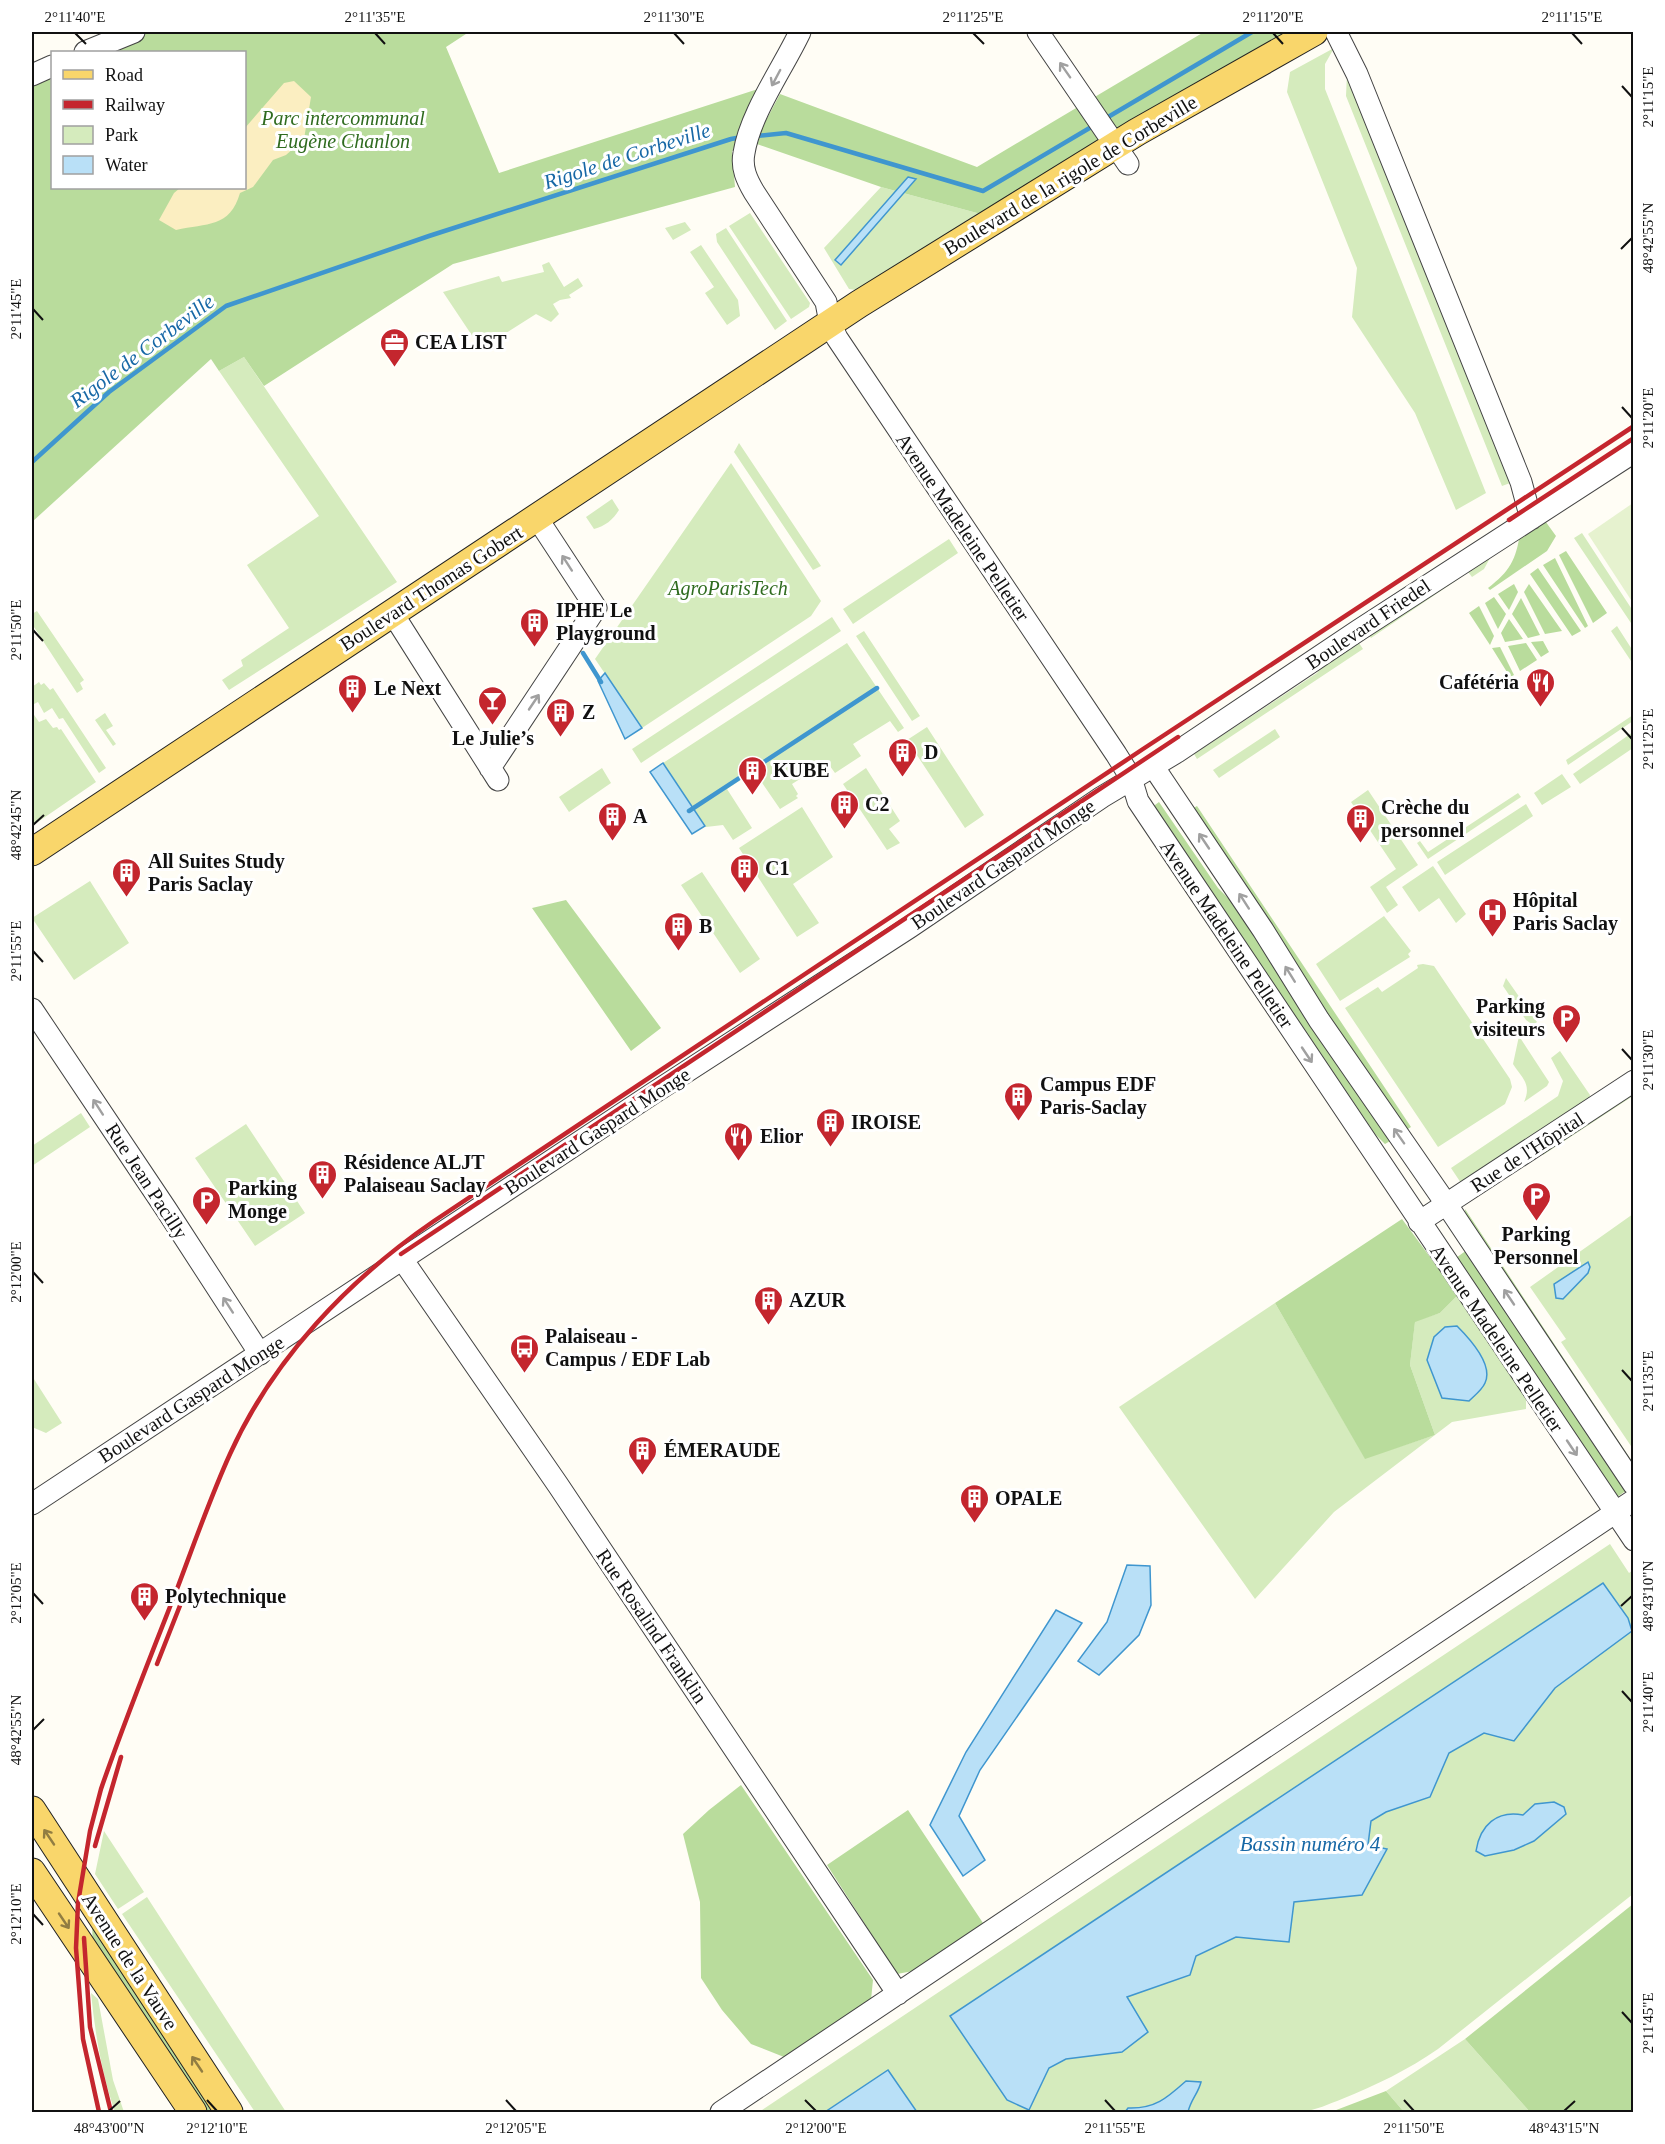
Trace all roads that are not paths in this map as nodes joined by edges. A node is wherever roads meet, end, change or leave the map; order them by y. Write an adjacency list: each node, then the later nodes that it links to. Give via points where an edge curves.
1 (134, 32): 6 (street)
2 (800, 32): 10 (street, Avenue Madeleine Pelletier, one-way to 10, via 753,123 743,154 745,175 826,302)
3 (1038, 32): 9 (street, one-way to 3)
4 (1314, 32): 9 (main road, Boulevard de la rigole de Corbeville)
5 (1336, 32): 13 (street, via 1357,74 1517,473)
6 (87, 51)
7 (51, 66): 8 (street)
8 (32, 75)
9 (1116, 146): 10 (main road, Boulevard de la rigole de Corbeville)
10 (830, 323): 12 (main road, Boulevard Thomas Gobert); 16 (street, Avenue Madeleine Pelletier)
11 (1634, 452): 13 (street, Boulevard Friedel)
12 (537, 518): 14 (main road, Boulevard Thomas Gobert); 14 (street, one-way to 12, via 494,774 596,608)
13 (1531, 519): 15 (street, Boulevard Friedel)
14 (393, 614): 18 (main road, Boulevard Thomas Gobert)
15 (1153, 766): 16 (street, Boulevard Friedel); 21 (street, Avenue Madeleine Pelletier, one-way to 15, via 1319,1020)
16 (1131, 778): 17 (street, Boulevard Friedel); 22 (street, Avenue Madeleine Pelletier, one-way to 22, via 1138,801)
17 (1102, 798): 23 (street, Boulevard Gaspard Monge)
18 (32, 852)
19 (32, 1009): 24 (street, Rue Jean Pacilly, one-way to 19)
20 (1634, 1081): 21 (street, Rue de l'Hôpital)
21 (1447, 1205): 22 (street, Rue de l'Hôpital); 25 (street, Avenue Madeleine Pelletier, one-way to 21)
22 (1419, 1222): 28 (street, Avenue Madeleine Pelletier, one-way to 28)
23 (402, 1259): 24 (street, Boulevard Gaspard Monge); 32 (street, Rue Rosalind Franklin)
24 (260, 1354): 27 (street, Boulevard Gaspard Monge)
25 (1634, 1485)
26 (1634, 1500): 28 (street)
27 (32, 1504)
28 (1615, 1512): 29 (street, Avenue Madeleine Pelletier); 32 (street)
29 (1634, 1540)
30 (32, 1810): 34 (main road, Avenue de la Vauve, one-way to 30)
31 (32, 1872): 33 (main road, Avenue de la Vauve, one-way to 33)
32 (898, 1994): 35 (street)
33 (193, 2112)
34 (230, 2112)
35 (722, 2112)

